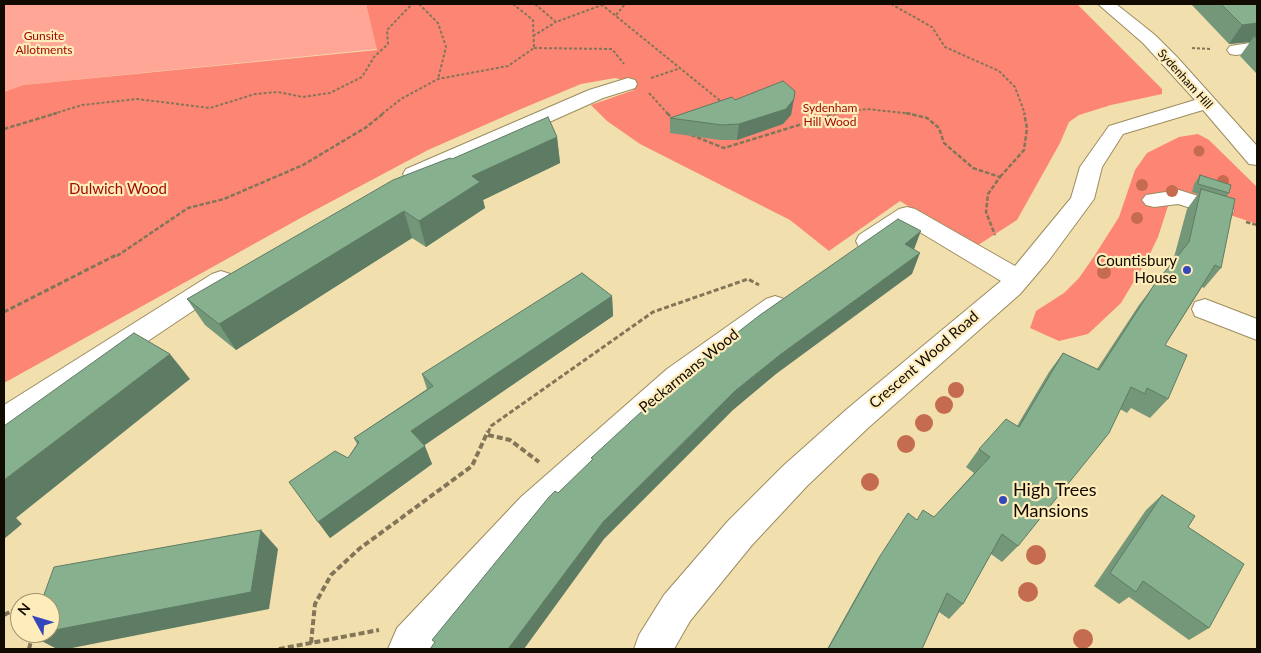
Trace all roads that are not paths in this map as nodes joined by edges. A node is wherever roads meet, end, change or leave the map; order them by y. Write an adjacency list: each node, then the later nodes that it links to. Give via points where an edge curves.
1 (1106, 4): 5 (street, Sydenham Hill, via 1156,47)
2 (1257, 47): 3 (street)
3 (1236, 50)
4 (636, 80): 7 (street, via 596,94)
5 (1206, 103): 6 (street, Sydenham Hill); 12 (street, Crescent Wood Road, via 1116,130 1091,167 1082,200)
6 (1256, 157)
7 (396, 183)
8 (1154, 200): 9 (street, via 1179,197)
9 (1222, 212)
10 (846, 257): 12 (street, via 907,214)
11 (236, 271): 16 (street)
12 (1018, 279): 18 (street, Crescent Wood Road, via 795,476 740,533 677,608)
13 (792, 294): 17 (street, Peckarmans Wood, via 677,377 563,480 533,508)
14 (1206, 309): 15 (street)
15 (1257, 330)
16 (4, 421)
17 (409, 646)
18 (653, 649)

